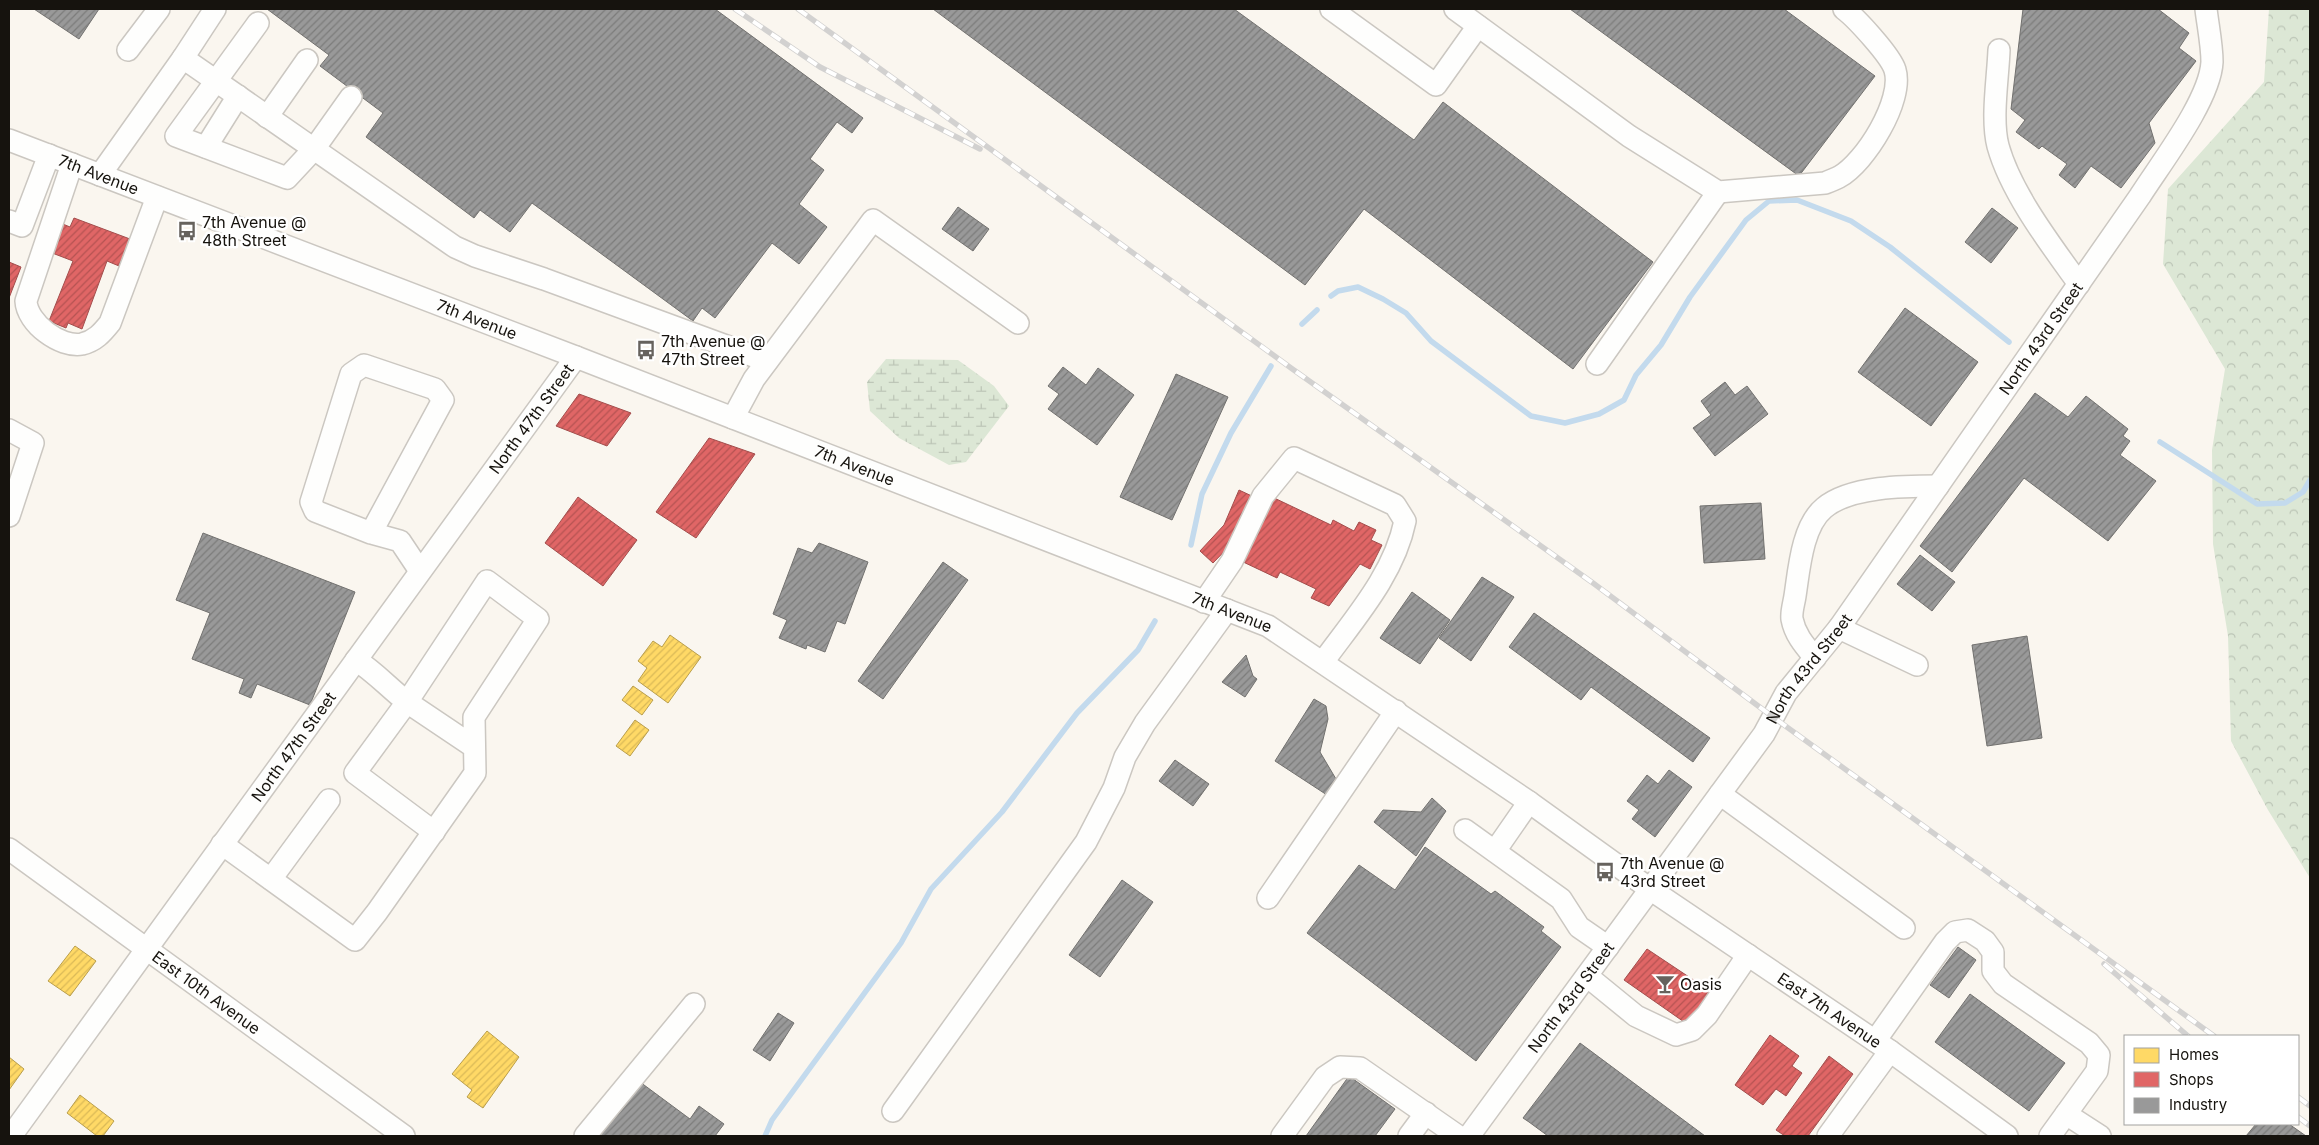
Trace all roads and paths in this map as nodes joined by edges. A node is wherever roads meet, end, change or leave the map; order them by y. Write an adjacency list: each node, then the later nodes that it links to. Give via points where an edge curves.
1 (159, 9): 9 (street)
2 (215, 9): 11 (street)
3 (1330, 9): 8 (street, via 1436,85)
4 (1455, 9): 8 (street)
5 (1844, 9): 23 (street, via 1882,50 1895,70 1896,95 1887,118 1862,156 1841,176 1825,183)
6 (2206, 9): 26 (street, North 43rd Street, via 2212,63 2206,88 2140,196)
7 (258, 23): 13 (street)
8 (1478, 26): 23 (street, via 1629,136)
9 (128, 50)
10 (1999, 50): 26 (street, via 1998,145 2031,216)
11 (183, 58): 13 (street); 22 (street)
12 (307, 60): 16 (street)
13 (216, 81): 14 (street); 18 (street, via 176,136)
14 (238, 96): 16 (street); 18 (street)
15 (351, 97): 19 (street)
16 (267, 117): 19 (street)
17 (9, 140): 20 (street, 7th Avenue)
18 (206, 147): 19 (street, via 287,178)
19 (314, 149): 29 (street, via 455,247)
20 (49, 155): 21 (street, 7th Avenue); 25 (street, via 22,226)
21 (72, 164): 22 (street, 7th Avenue); 24 (street, via 26,301 26,311 35,323 62,340 81,344 92,341 110,323)
22 (100, 175): 24 (street, 7th Avenue)
23 (1718, 192): 30 (street)
24 (157, 197): 28 (street, 7th Avenue)
25 (9, 221)
26 (2079, 284): 33 (street, North 43rd Street)
27 (1018, 323): 29 (street, via 873,220)
28 (576, 357): 31 (street, 7th Avenue); 36 (street, North 47th Street)
29 (768, 361): 31 (street, via 754,379)
30 (1597, 364)
31 (733, 418): 37 (street, 7th Avenue)
32 (9, 430): 34 (street, via 33,443)
33 (1938, 486): 39 (street, North 43rd Street); 40 (street, via 1904,486 1850,494 1824,508 1808,531 1792,617 1797,633)
34 (9, 516)
35 (371, 533): 35 (street, via 315,511 311,502 351,374 364,365 435,389 443,400); 36 (street, via 400,541)
36 (420, 572): 41 (street, North 47th Street)
37 (1204, 602): 38 (street, 7th Avenue); 42 (street, via 1232,561 1263,496 1294,458 1396,505 1405,521 1398,546 1375,590)
38 (1227, 610): 42 (street, 7th Avenue, via 1268,626); 65 (street, via 1144,723 1086,842)
39 (1839, 628): 40 (street, North 43rd Street); 43 (street)
40 (1815, 658): 47 (street, North 43rd Street, via 1786,693 1764,734)
41 (356, 660): 44 (street); 52 (street, North 47th Street)
42 (1323, 662): 45 (street, 7th Avenue)
43 (1917, 665)
44 (407, 702): 46 (street); 46 (street, via 487,582 538,620 474,718); 51 (street, via 355,773)
45 (1396, 711): 49 (street, 7th Avenue); 57 (street)
46 (474, 747): 51 (street, via 475,773)
47 (1720, 794): 56 (street, North 43rd Street); 58 (street)
48 (329, 800): 55 (street)
49 (1529, 802): 54 (street); 56 (street, 7th Avenue)
50 (1465, 830): 54 (street)
51 (434, 832): 55 (street, via 378,912 354,940)
52 (222, 844): 55 (street); 60 (street, North 47th Street)
53 (9, 849): 60 (street, East 10th Avenue)
54 (1495, 851): 59 (street, via 1561,900 1579,927)
55 (271, 879)
56 (1650, 889): 59 (street, North 43rd Street); 61 (street, East 7th Avenue)
57 (1268, 898)
58 (1904, 928)
59 (1608, 947): 62 (street, North 43rd Street)
60 (146, 949): 68 (street, North 47th Street); 69 (street, East 10th Avenue)
61 (1748, 955): 62 (street, via 1707,1015 1692,1030 1676,1035 1636,1016); 64 (street, East 7th Avenue)
62 (1587, 976): 74 (street, North 43rd Street)
63 (694, 1004): 70 (street)
64 (1883, 1046): 67 (street, via 1945,942 1954,932 1968,930 1985,941 1993,952 1993,971 2003,984 2089,1043 2099,1055 2097,1070); 75 (street); 76 (street, East 7th Avenue)
65 (893, 1111)
66 (1426, 1113): 71 (street, via 1360,1068 1340,1067 1326,1077); 72 (street); 73 (street)
67 (2066, 1114): 77 (street); 78 (street)
68 (11, 1136)
69 (404, 1136)
70 (585, 1136)
71 (1282, 1136)
72 (1409, 1136)
73 (1458, 1136)
74 (1469, 1136)
75 (1828, 1136)
76 (2007, 1136)
77 (2050, 1136)
78 (2100, 1136)

